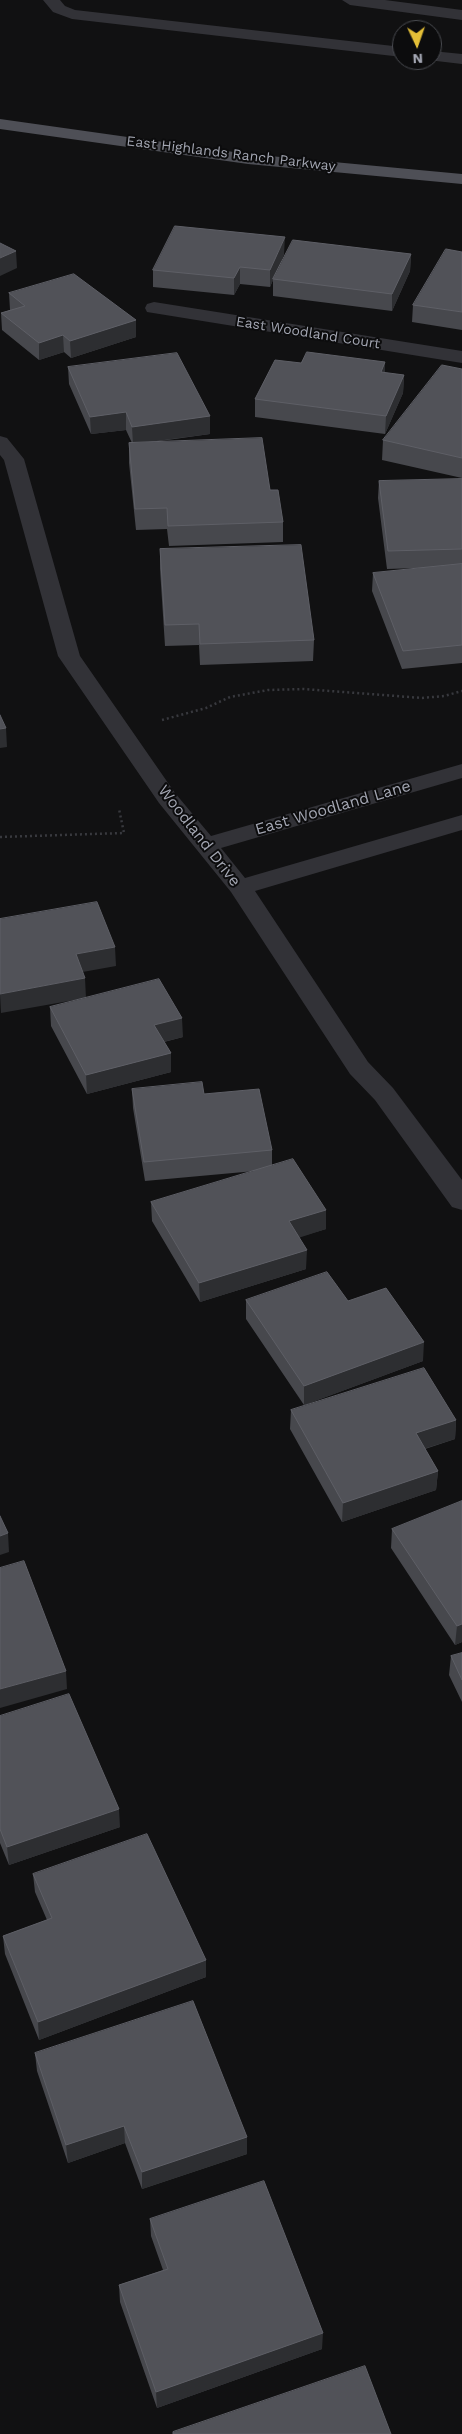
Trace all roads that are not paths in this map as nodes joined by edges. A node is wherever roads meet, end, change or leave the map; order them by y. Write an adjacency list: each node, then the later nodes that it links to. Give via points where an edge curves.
1 (350, 0): 3 (street)
2 (46, 1): 4 (street, via 72,14)
3 (462, 15)
4 (392, 51)
5 (442, 57): 6 (street)
6 (462, 59)
7 (0, 124): 8 (main road, East Highlands Ranch Parkway, via 248,159)
8 (462, 179)
9 (154, 308): 10 (street, East Woodland Court)
10 (462, 357)
11 (0, 442): 14 (street, Woodland Drive, via 14,459 69,656 167,798)
12 (462, 771): 14 (street, East Woodland Lane)
13 (462, 822): 15 (street)
14 (205, 845): 15 (street, Woodland Drive)
15 (240, 887): 16 (street, Woodland Drive, via 359,1068 384,1094)
16 (462, 1200)

